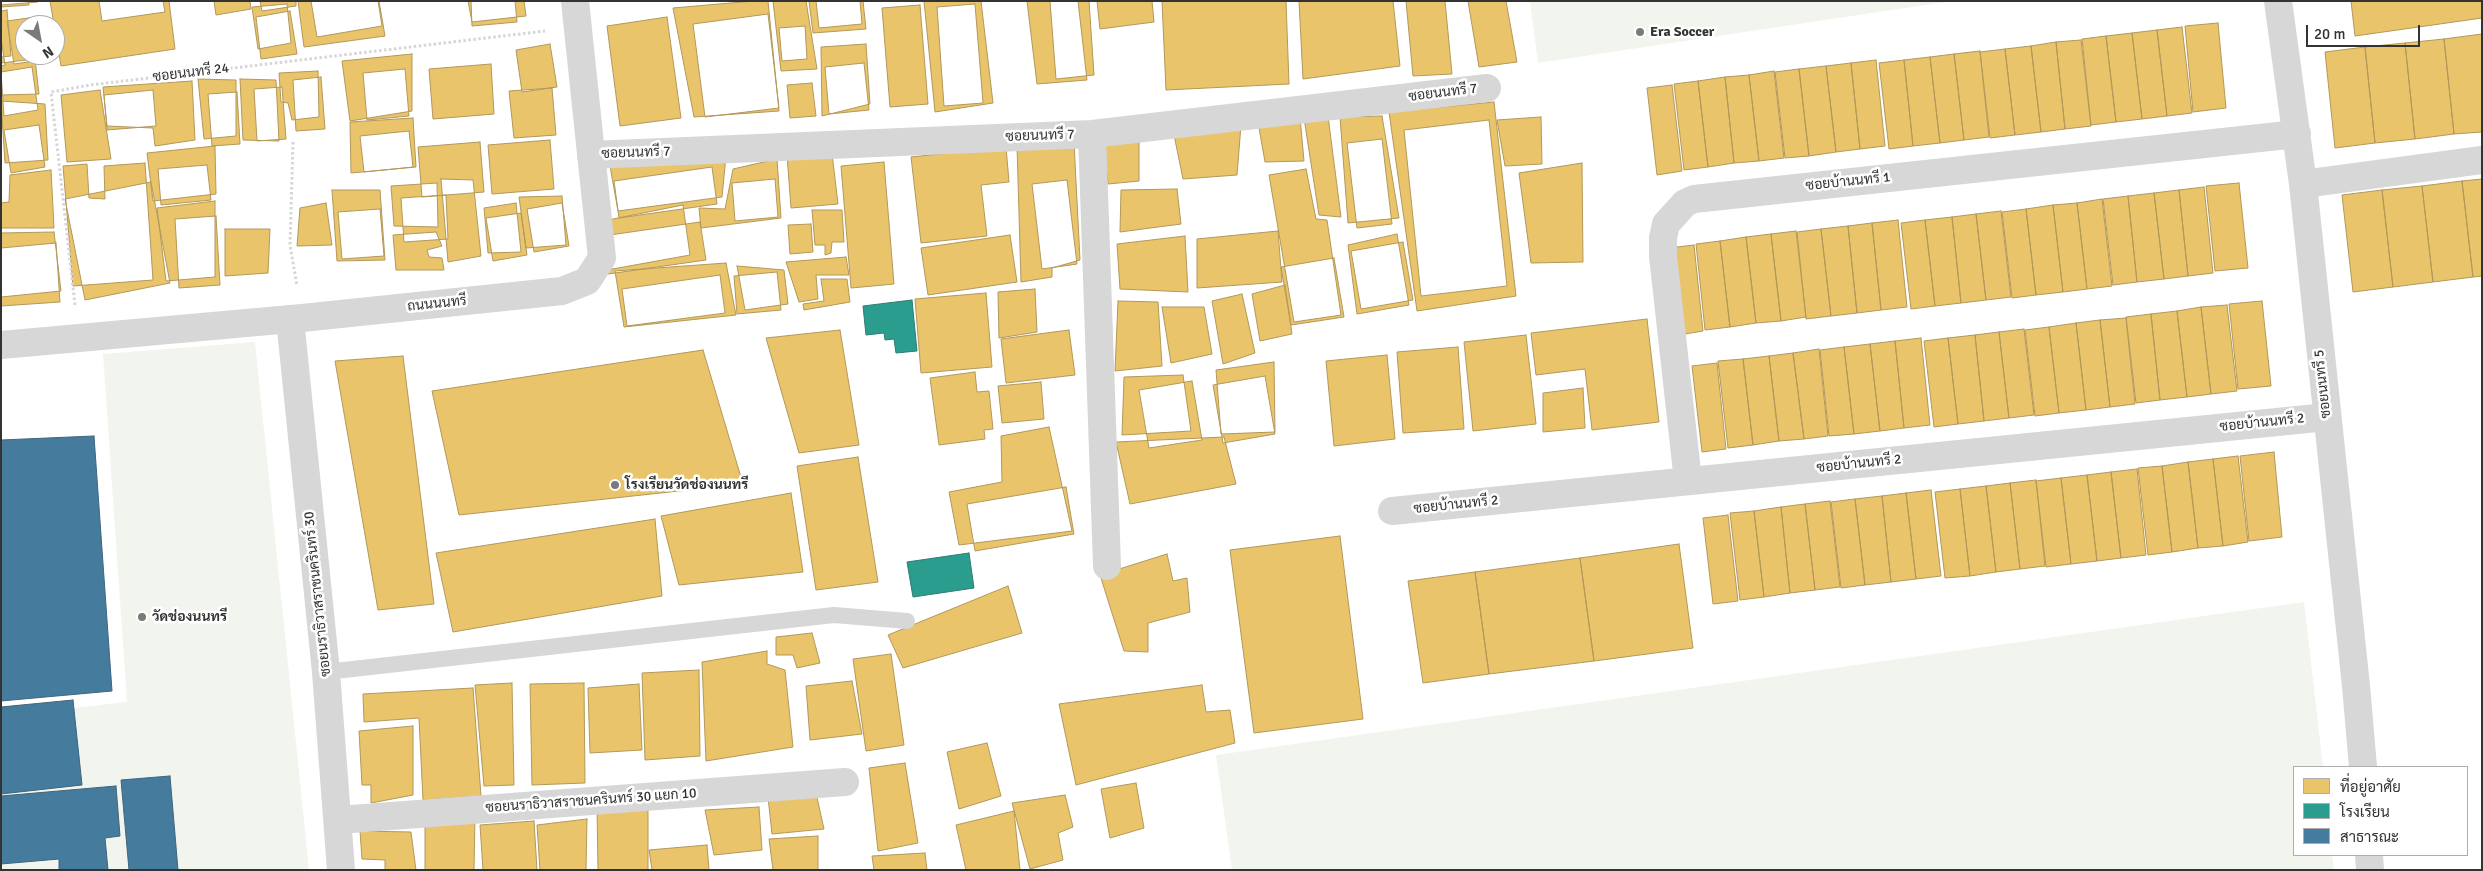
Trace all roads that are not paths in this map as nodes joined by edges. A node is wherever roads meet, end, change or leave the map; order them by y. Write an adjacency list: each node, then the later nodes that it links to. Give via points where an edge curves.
1 (2278, 1): 5 (street, ซอยนนทรี 5)
2 (576, 14): 6 (street, ถนนนนทรี)
3 (1487, 88): 4 (street, ซอยนนทรี 7)
4 (1092, 134): 6 (street, ซอยนนทรี 7); 14 (street)
5 (2297, 134): 8 (street, ซอยนนทรี 5); 12 (street, ซอยบ้านนทรี 1, via 1694,199 1685,203 1666,224 1663,256)
6 (591, 155): 9 (street, ถนนนนทรี, via 602,258 587,281 562,291)
7 (2482, 160): 8 (street)
8 (2302, 184): 11 (street, ซอยนนทรี 5)
9 (296, 319): 10 (street, ถนนนนทรี); 16 (street, ซอยนราธิวาสราชนครินทร์ 30)
10 (1, 345)
11 (2327, 417): 12 (street, ซอยบ้านนทรี 2); 17 (street, ซอยนนทรี 5)
12 (1688, 482): 13 (street, ซอยบ้านนทรี 2)
13 (1392, 511)
14 (1107, 566)
15 (907, 621): 16 (lane, via 834,615)
16 (326, 672): 19 (street, ซอยนราธิวาสราชนครินทร์ 30)
17 (2362, 766)
18 (845, 782): 19 (street, ซอยนราธิวาสราชนครินทร์ 30 แยก 10)
19 (338, 820): 21 (street, ซอยนราธิวาสราชนครินทร์ 30)
20 (2369, 856): 22 (street)
21 (341, 870)
22 (2370, 870)

